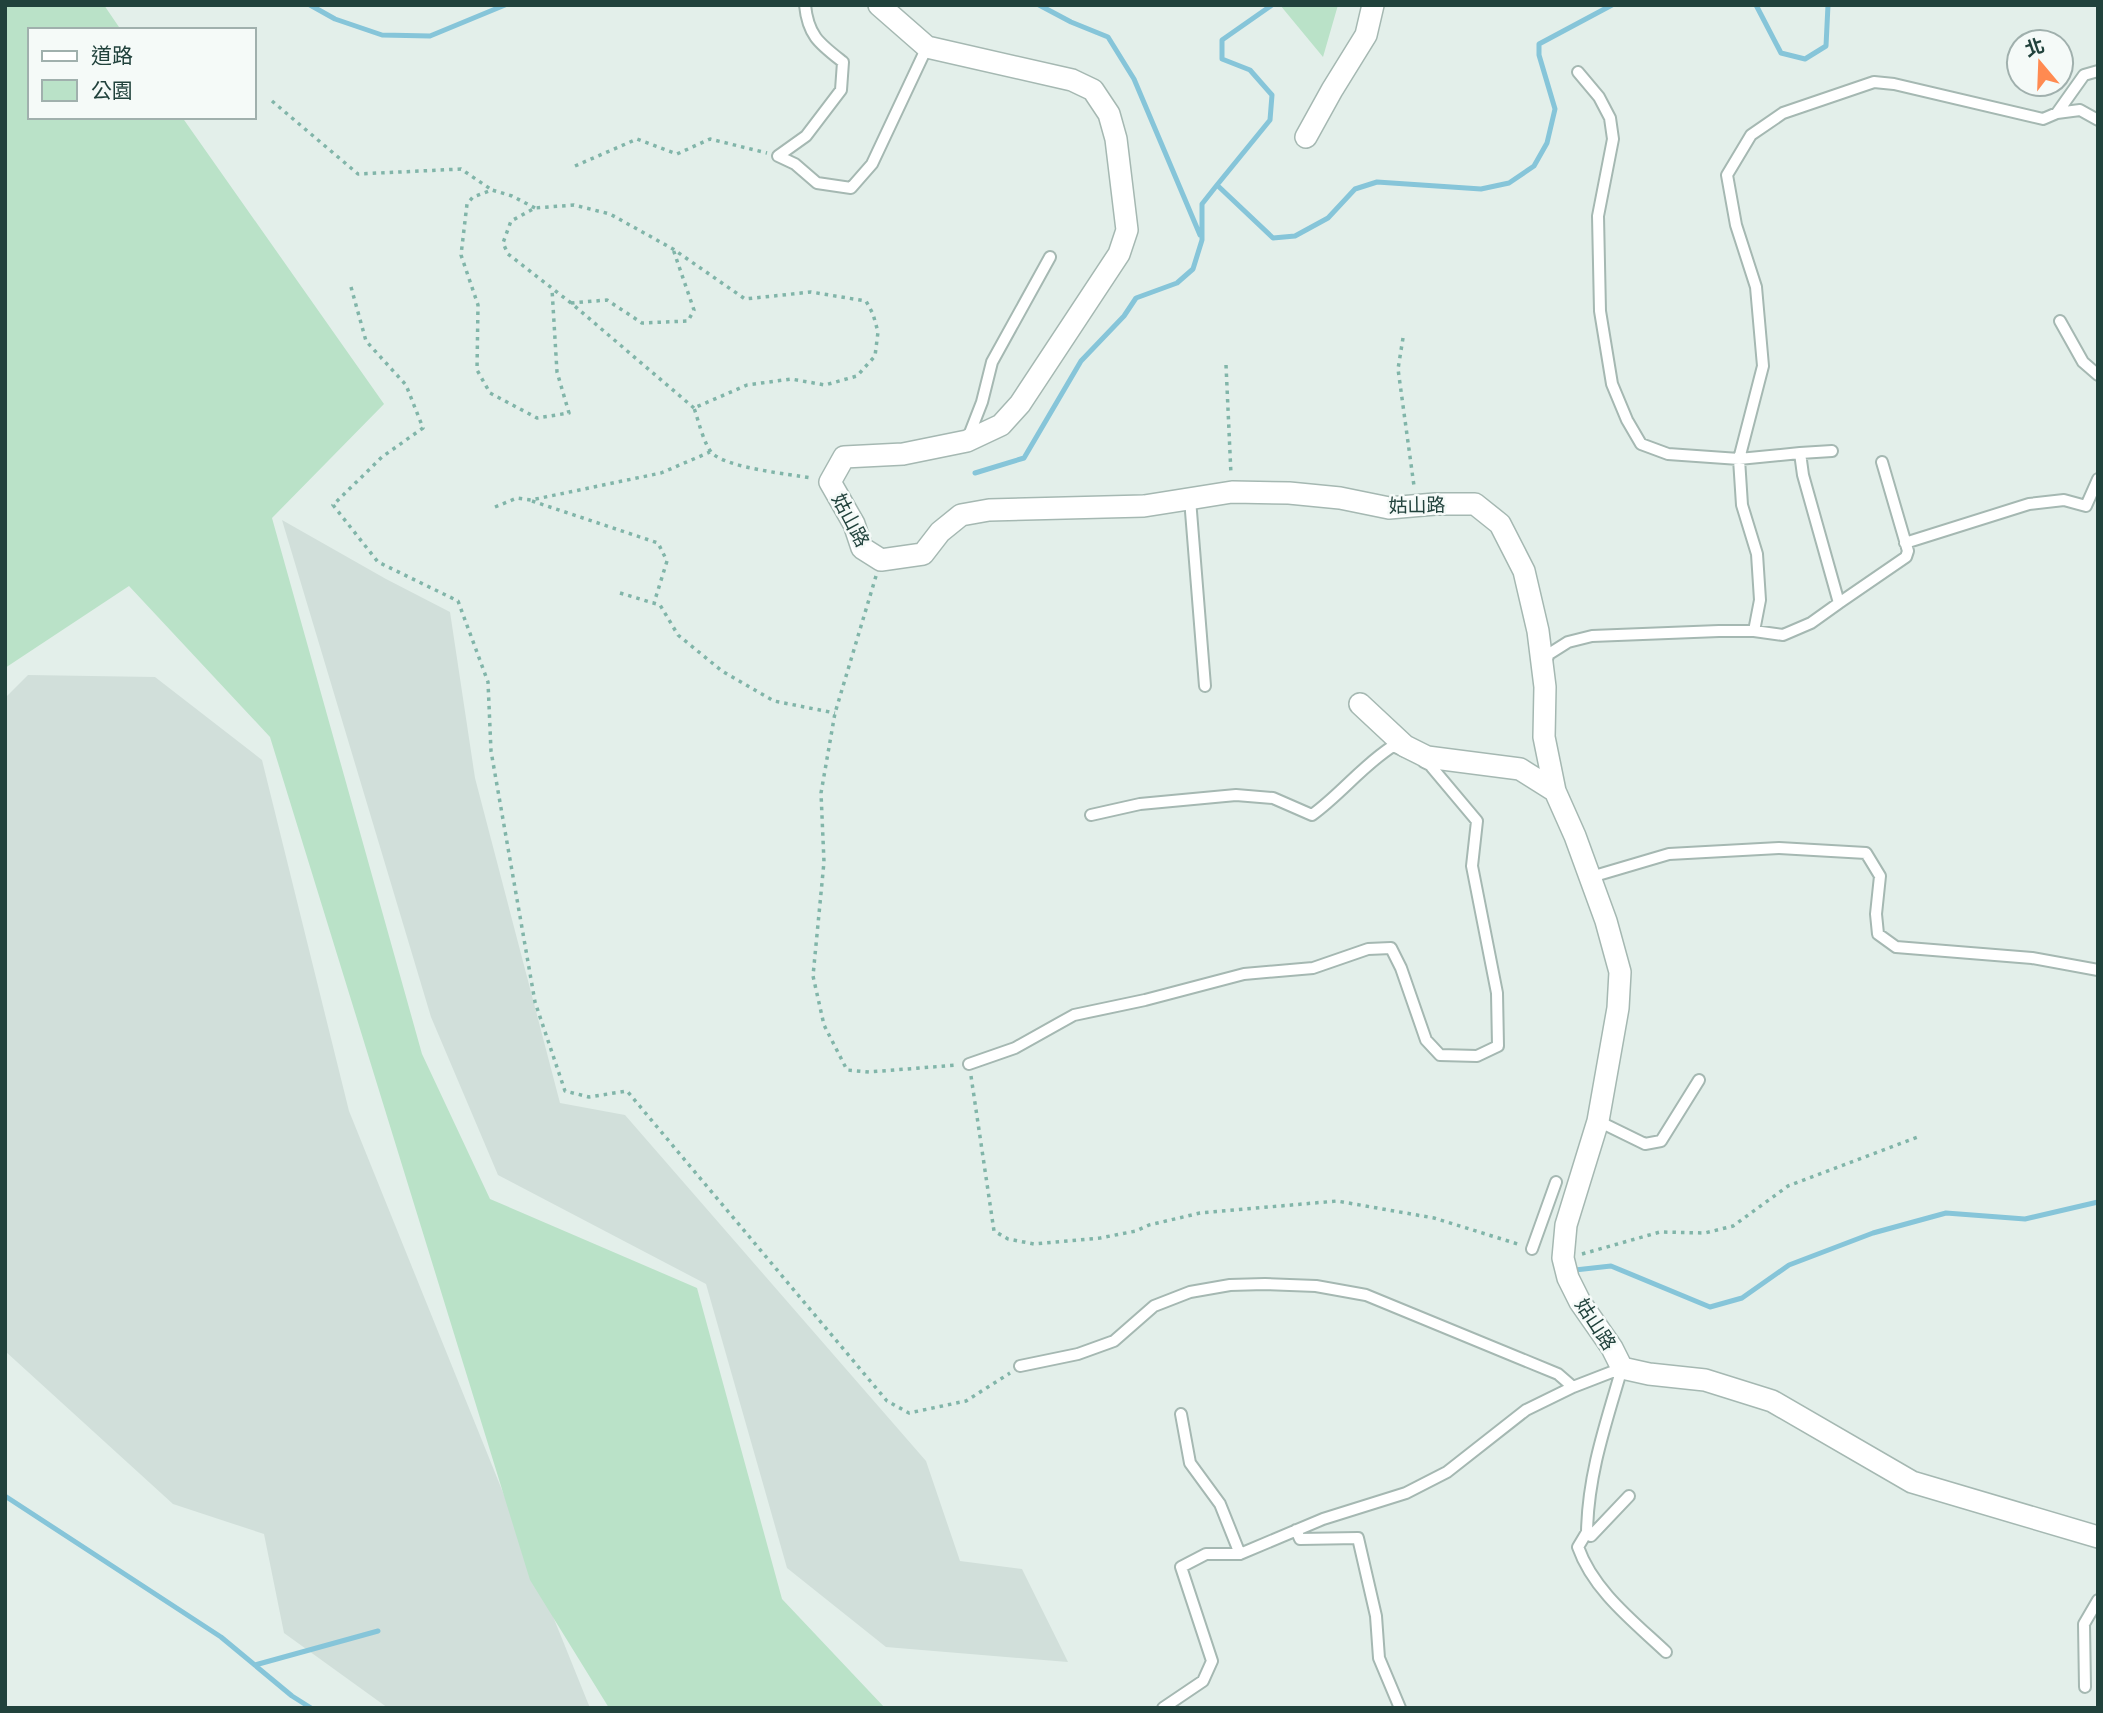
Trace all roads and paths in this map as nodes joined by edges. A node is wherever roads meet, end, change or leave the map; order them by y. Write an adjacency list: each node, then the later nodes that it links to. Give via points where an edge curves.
1 (805, 5): 11 (lane, via 807,22 819,43 843,62 841,90 806,136)
2 (879, 5): 4 (street, 姑山路)
3 (1373, 5): 10 (street, via 1366,35)
4 (927, 47): 11 (lane, via 872,164 851,188 817,183 795,163); 25 (street, 姑山路, via 1072,80 1093,90 1109,114 1116,139 1127,230 1119,254 1020,404 1001,425)
5 (2098, 71): 8 (lane, via 2084,75)
6 (1578, 72): 29 (lane, via 1611,118 1613,139 1598,216 1600,311 1612,384 1641,444 1668,454)
7 (272, 102): 13 (path, via 358,174 461,169)
8 (2057, 113): 9 (lane, via 2080,110); 29 (lane, via 2043,119 1874,82 1783,113 1751,135 1727,175 1735,225 1756,287 1763,366)
9 (2098, 120)
10 (1307, 137)
11 (778, 156): 12 (path, via 710,139 677,154 637,139)
12 (575, 166)
13 (492, 190): 14 (path); 18 (path, via 467,204 461,255 478,305 477,370 489,393 537,418 569,413 557,372)
14 (535, 208): 15 (path, via 574,205 610,214); 18 (path, via 512,221 503,243 508,254)
15 (673, 249): 19 (path, via 694,310 688,321 642,323 607,300); 24 (path, via 745,299 811,292 866,301 878,332 876,356 857,376 825,385 791,379 747,384)
16 (1050, 257): 25 (lane, via 992,362)
17 (351, 287): 60 (path, via 366,341 406,385 423,428 383,457 333,505 378,562 458,601 488,682 491,751 535,1002 565,1091 589,1097 627,1091 887,1401 909,1413 966,1401)
18 (552, 289): 19 (path)
19 (570, 303): 24 (path)
20 (2060, 321): 23 (lane, via 2083,362)
21 (1403, 338): 36 (path, via 1398,369)
22 (1226, 365): 33 (path)
23 (2098, 375)
24 (694, 408): 27 (path)
25 (967, 441): 32 (street, 姑山路, via 903,454 844,457)
26 (1832, 450): 28 (lane)
27 (710, 452): 32 (path, via 744,466); 35 (path, via 662,473)
28 (1800, 453): 29 (lane); 43 (lane)
29 (1739, 459): 44 (lane, via 1742,505 1757,554 1760,600)
30 (1882, 462): 39 (lane)
31 (2098, 479): 37 (lane)
32 (830, 482): 40 (street, 姑山路, via 862,548)
33 (1232, 492): 34 (street, 姑山路); 36 (street, 姑山路, via 1340,498 1389,508)
34 (1190, 499): 40 (street, 姑山路, via 1144,506 1023,508 961,515 923,554); 46 (lane)
35 (531, 500): 38 (path, via 517,498); 42 (path, via 658,542 667,561)
36 (1417, 506): 45 (street, 姑山路, via 1475,504 1500,524 1524,570)
37 (2092, 506): 39 (lane, via 2064,500 2029,504)
38 (495, 507)
39 (1905, 543): 43 (lane, via 1906,557)
40 (880, 561): 48 (path)
41 (620, 593): 42 (path)
42 (654, 603): 48 (path, via 660,605 678,635 722,671 774,701)
43 (1839, 603): 44 (lane, via 1783,635)
44 (1755, 631): 45 (lane, via 1592,636 1568,642 1549,654)
45 (1542, 670): 49 (street, 姑山路, via 1544,737)
46 (1205, 686)
47 (1360, 704): 49 (street, via 1405,746 1427,757 1520,769)
48 (835, 713): 53 (path, via 821,793 824,862 813,976 824,1026 847,1070)
49 (1555, 791): 51 (street, 姑山路)
50 (1091, 815): 53 (lane, via 1140,804 1236,795 1273,799 1312,815 1393,746 1430,765 1477,821 1472,866 1497,993 1498,1045 1477,1056 1440,1055 1426,1040 1391,948 1368,949 1312,968 1244,974 1074,1015 1015,1048)
51 (1591, 877): 52 (lane, via 1669,854 1779,848 1866,853 1880,876 1878,934 1896,947 2032,958); 55 (street, 姑山路, via 1620,972)
52 (2098, 971)
53 (969, 1064): 58 (path, via 994,1231 1008,1239 1034,1244 1100,1238 1199,1213 1337,1201 1434,1218)
54 (1699, 1080): 55 (lane, via 1661,1141 1645,1144)
55 (1598, 1121): 59 (street, 姑山路, via 1566,1225)
56 (1918, 1137): 59 (path, via 1788,1186 1733,1226 1705,1233 1660,1232)
57 (1556, 1182): 58 (lane)
58 (1532, 1249)
59 (1563, 1258): 61 (street, 姑山路, via 1580,1302)
60 (1020, 1366): 62 (lane, via 1114,1341 1154,1306 1190,1292 1265,1284 1316,1286 1366,1295 1558,1374)
61 (1622, 1368): 62 (lane); 66 (lane, via 1593,1464); 67 (street, 姑山路, via 1705,1380 1772,1401 1912,1482)
62 (1573, 1387): 65 (lane, via 1526,1410 1447,1472 1406,1493)
63 (1181, 1414): 68 (lane, via 1190,1463 1220,1504)
64 (1629, 1496): 66 (lane, via 1591,1535)
65 (1296, 1530): 68 (lane); 73 (lane, via 1300,1539 1358,1538 1376,1616 1379,1658)
66 (1587, 1532): 70 (lane, via 1578,1547 1584,1563 1613,1602)
67 (2098, 1537)
68 (1240, 1554): 72 (lane, via 1206,1554 1181,1567 1212,1661 1203,1681)
69 (2098, 1600): 71 (lane, via 2084,1624)
70 (1666, 1652)
71 (2085, 1688)
72 (1163, 1708)
73 (1400, 1708)

